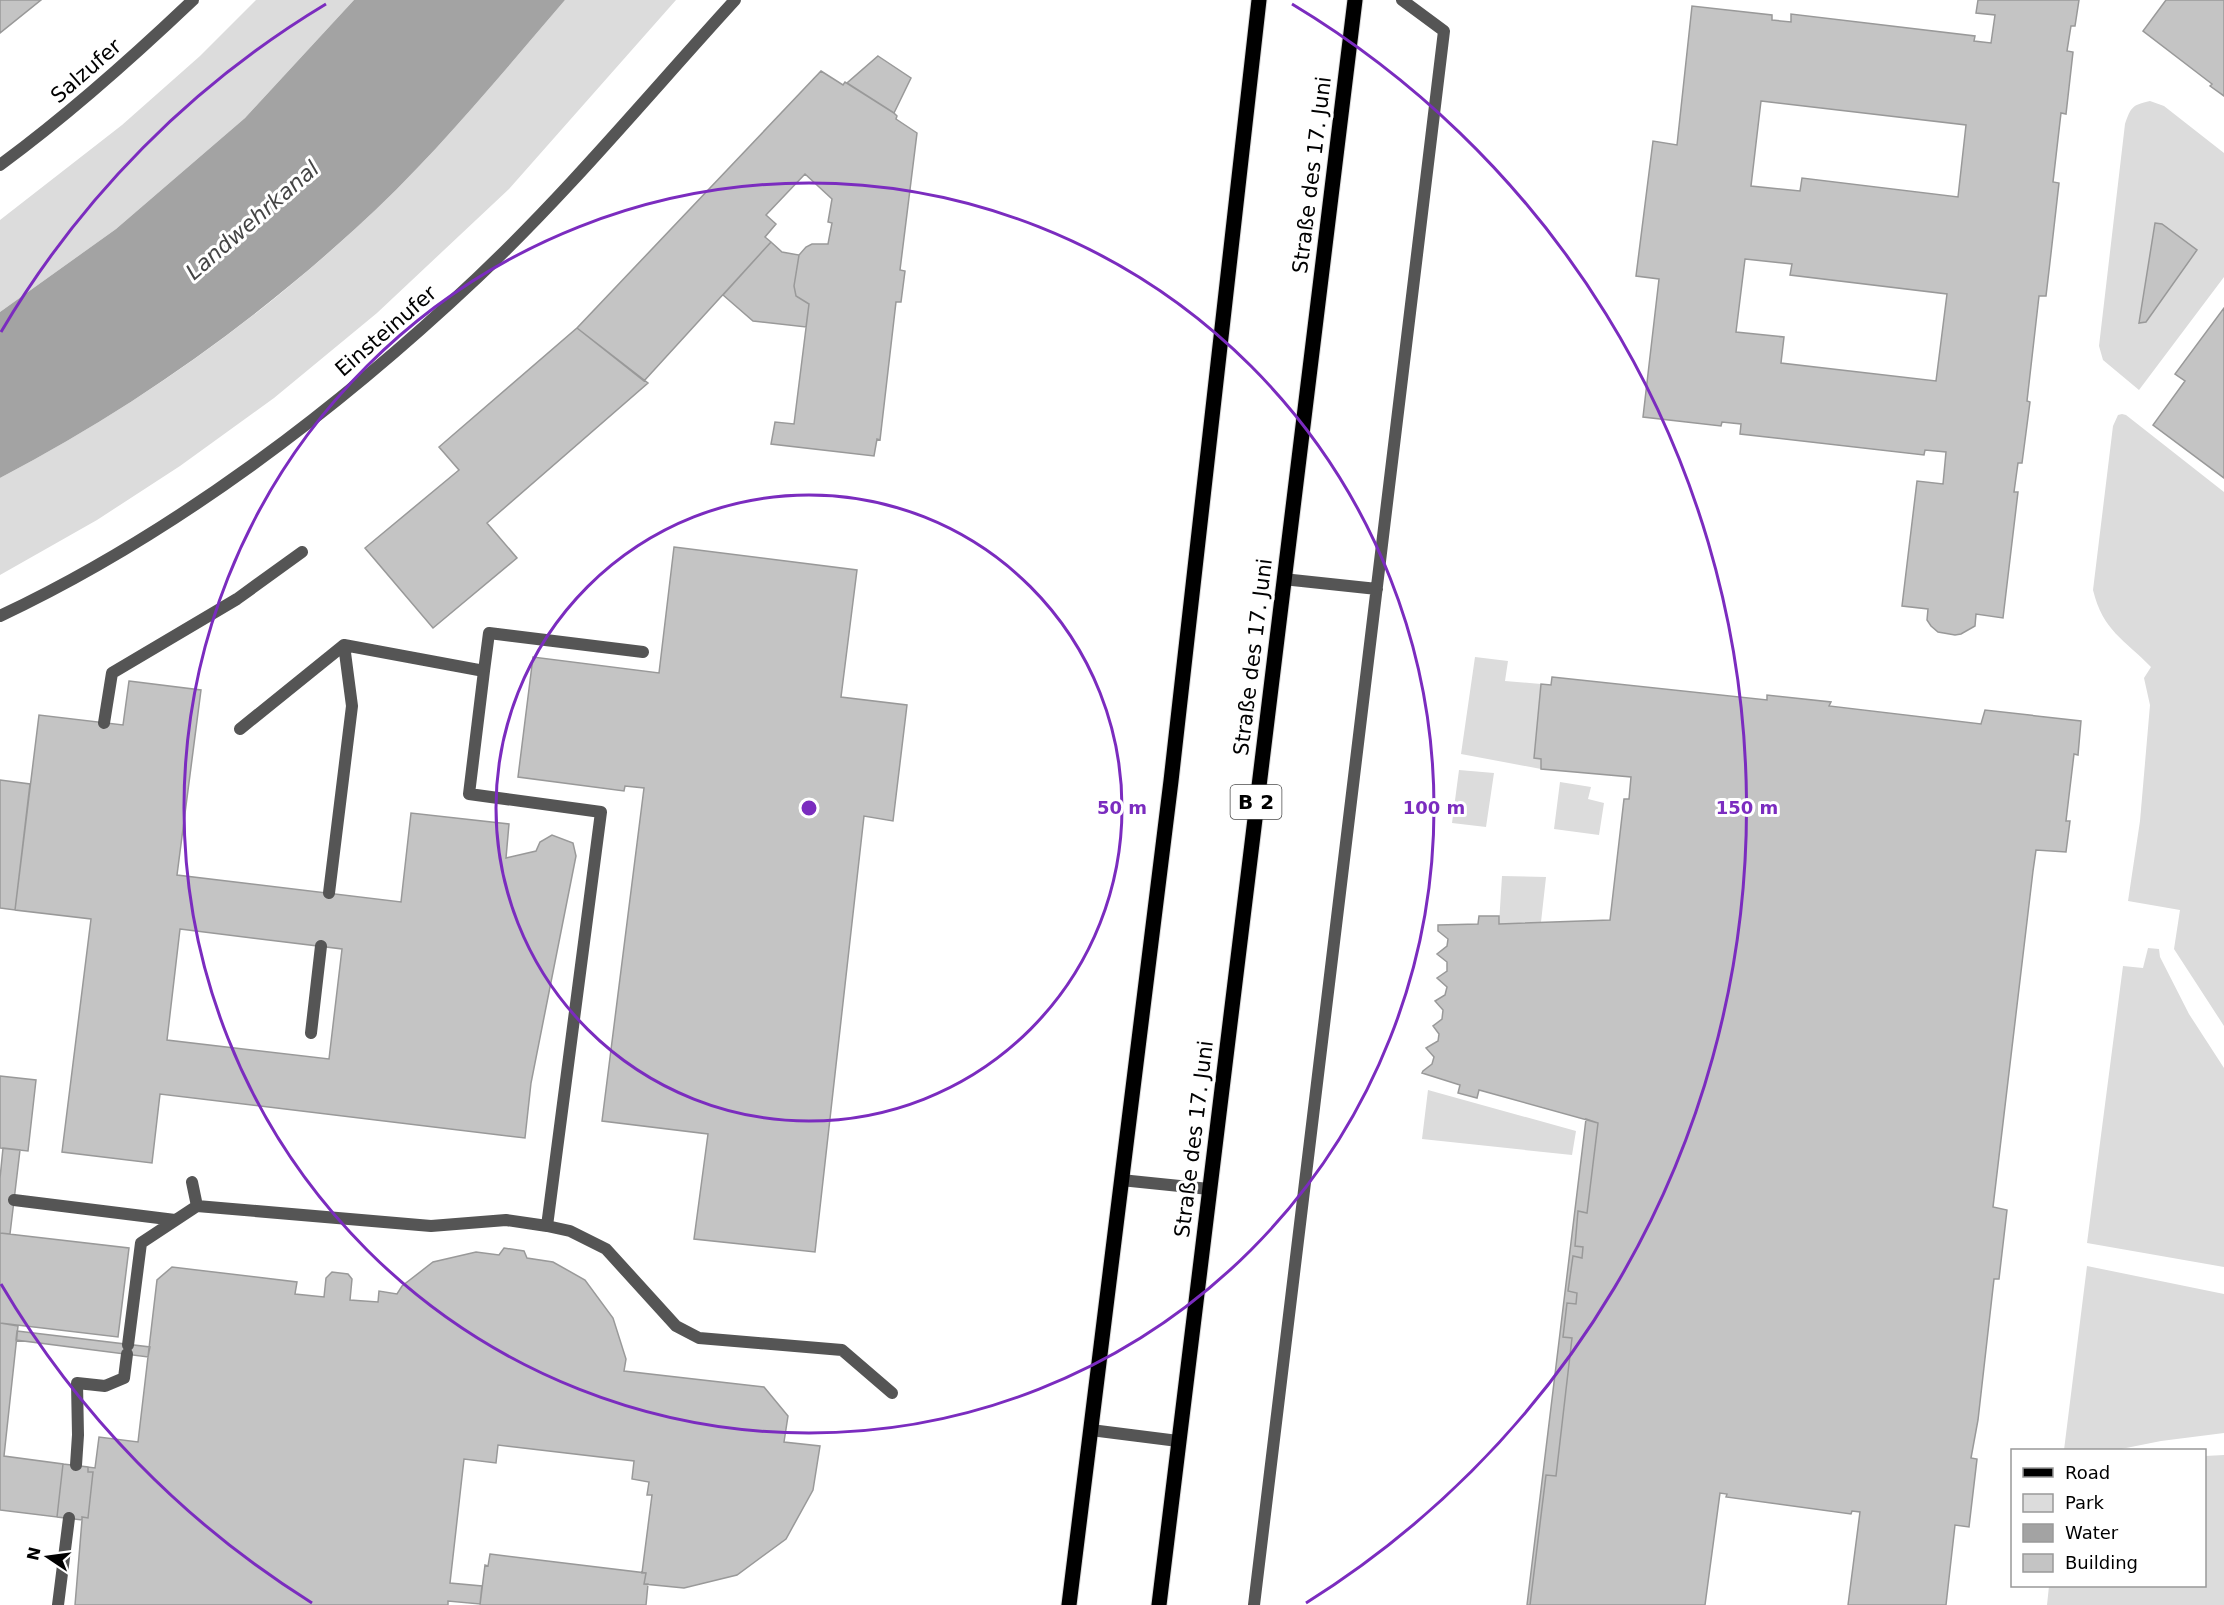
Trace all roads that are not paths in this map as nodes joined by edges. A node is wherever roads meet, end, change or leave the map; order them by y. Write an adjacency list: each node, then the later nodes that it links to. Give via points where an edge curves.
1 (193, 0): 6 (street, Salzufer, via 40,136)
2 (735, 0): 10 (street, Einsteinufer, via 554,201 398,350 249,469 101,563)
3 (1259, 0): 19 (main road)
4 (1355, 0): 8 (main road, Straße des 17. Juni / B 2)
5 (1402, 0): 9 (street, via 1444,31)
6 (0, 165)
7 (302, 552): 14 (street, via 237,599 112,674)
8 (1283, 579): 9 (street); 21 (main road, Straße des 17. Juni / B 2)
9 (1377, 589): 34 (street)
10 (0, 616)
11 (344, 645): 13 (street); 15 (street); 16 (street, via 352,706)
12 (643, 652): 13 (street, via 489,633)
13 (483, 671): 25 (street, via 469,794 601,812)
14 (104, 723)
15 (240, 729)
16 (329, 893)
17 (321, 946): 18 (street)
18 (311, 1034)
19 (1121, 1180): 21 (street); 27 (main road)
20 (192, 1182): 23 (street)
21 (1209, 1189): 28 (main road, Straße des 17. Juni / B 2)
22 (14, 1200): 24 (street)
23 (197, 1206): 24 (street); 25 (street, via 431,1226 506,1220)
24 (175, 1220): 29 (street, via 141,1244 124,1378 105,1386 77,1383)
25 (547, 1226): 26 (street, via 570,1231 606,1249 676,1326 699,1338 842,1350)
26 (892, 1393)
27 (1091, 1430): 28 (street); 32 (main road)
28 (1178, 1441): 33 (main road, Straße des 17. Juni / B 2)
29 (76, 1465)
30 (69, 1518): 31 (street)
31 (58, 1605)
32 (1069, 1605)
33 (1159, 1605)
34 (1254, 1605)

